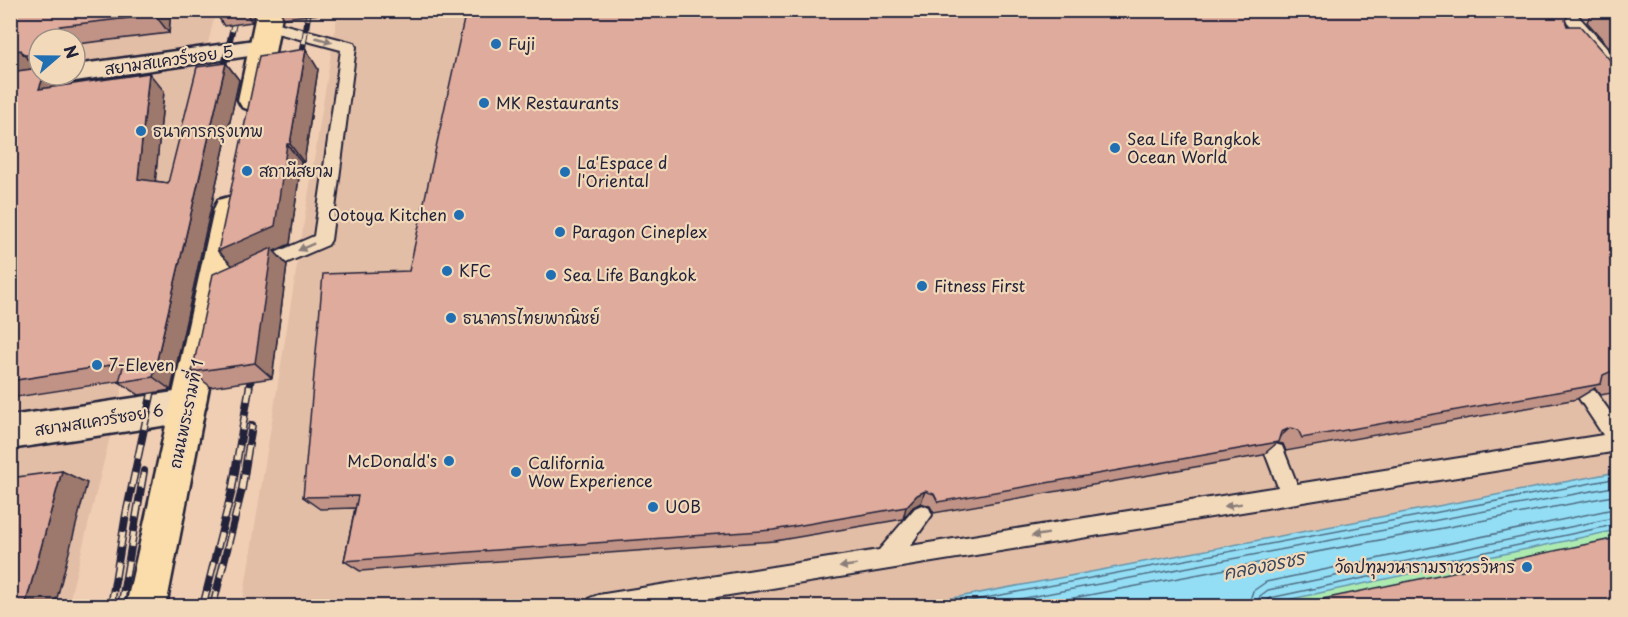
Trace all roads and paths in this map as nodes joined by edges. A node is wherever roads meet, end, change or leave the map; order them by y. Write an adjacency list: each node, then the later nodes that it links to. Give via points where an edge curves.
1 (1564, 10): 3 (lane)
2 (267, 27): 5 (street, สยามสแควร์ซอย 5); 7 (main road); 9 (lane, one-way to 9, via 348,47 322,240)
3 (1587, 36): 4 (lane); 6 (lane)
4 (1567, 39)
5 (87, 70)
6 (1617, 71)
7 (246, 128)
8 (234, 185): 9 (main road, ถนนพระรามที่ 1)
9 (231, 280): 11 (main road, ถนนพระรามที่ 1)
10 (1588, 397): 13 (lane)
11 (188, 406): 12 (street, สยามสแควร์ซอย 6); 18 (main road, ถนนพระรามที่ 1)
12 (10, 433)
13 (1617, 441): 15 (lane)
14 (1275, 453): 15 (lane)
15 (1291, 496): 17 (lane, one-way to 17)
16 (922, 515): 17 (lane)
17 (885, 560): 19 (lane, one-way to 19)
18 (146, 606)
19 (598, 606)

